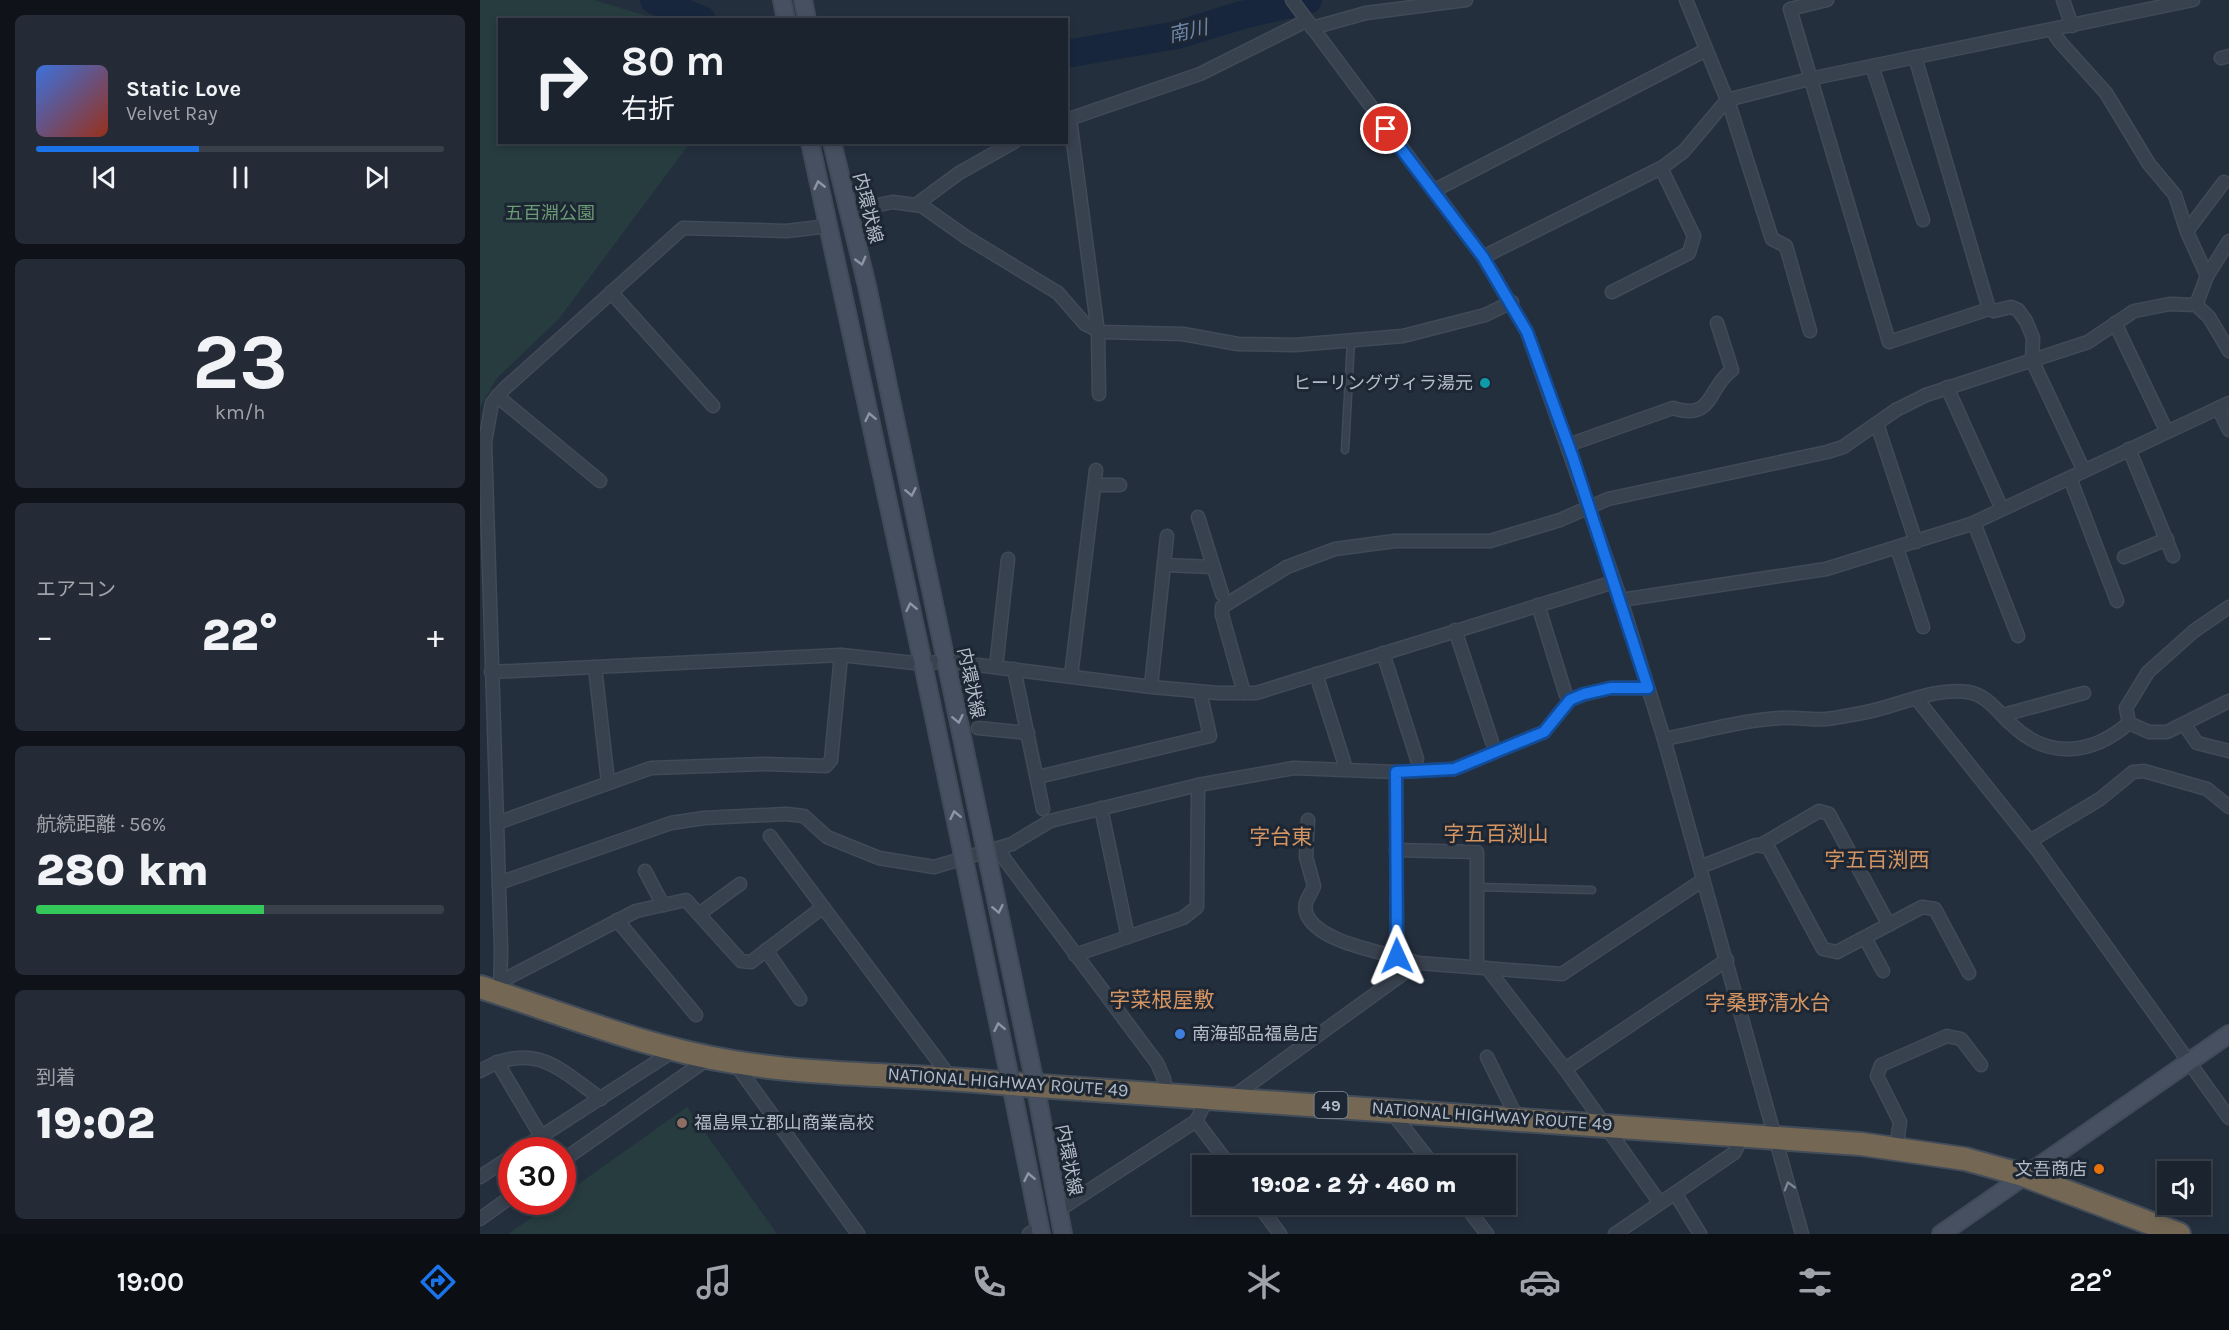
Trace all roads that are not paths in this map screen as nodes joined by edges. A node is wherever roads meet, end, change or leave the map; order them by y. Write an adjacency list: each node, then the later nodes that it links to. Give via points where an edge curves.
1 (782, 0): 10 (street)
2 (1292, 0): 12 (street)
3 (1466, 0): 12 (street)
4 (1686, 0): 15 (street)
5 (1827, 0): 18 (street, via 1790,9)
6 (2063, 0): 13 (street)
7 (2193, 0): 9 (street)
8 (803, 1): 11 (street)
9 (2171, 2): 13 (street)
10 (786, 18)
11 (807, 18)
12 (1309, 25): 20 (street, via 1200,74); 26 (street)
13 (2072, 26): 14 (street)
14 (2052, 30): 16 (street); 31 (street, via 2106,93 2149,164 2173,192)
15 (1706, 50): 19 (street); 26 (street)
16 (1915, 57): 17 (street); 39 (street)
17 (1872, 66): 18 (street); 29 (street)
18 (1809, 79): 19 (street); 39 (street, via 1889,342)
19 (1726, 100): 24 (street, via 1684,151); 42 (street, via 1753,172 1772,239 1786,246)
20 (1068, 119): 43 (street)
21 (810, 144): 30 (street, one-way to 21)
22 (832, 144): 28 (street, 内環状線)
23 (1010, 144): 27 (street, via 959,173)
24 (1661, 168): 33 (street); 36 (street, via 1694,236 1689,253)
25 (2224, 182): 31 (street)
26 (1433, 190): 33 (street)
27 (917, 204): 28 (street, via 893,202); 43 (street, via 1058,293 1085,324)
28 (848, 212): 89 (street, 内環状線, one-way to 89)
29 (1923, 220)
30 (828, 226): 35 (street, via 787,231 683,228); 90 (street, one-way to 30)
31 (2187, 231): 34 (street)
32 (2229, 241): 34 (street)
33 (1483, 257): 37 (street)
34 (2207, 276): 38 (street)
35 (611, 292): 49 (street); 50 (street)
36 (1612, 292)
37 (1512, 302): 44 (street, via 1485,315 1415,333); 55 (street, via 1527,332)
38 (2196, 305): 41 (street, via 2170,304 2138,310); 45 (street, via 2209,317)
39 (1989, 309): 46 (street, via 2018,310 2032,332)
40 (1717, 323): 55 (street, via 1732,370 1703,409 1689,413 1673,408)
41 (2115, 323): 46 (street, via 2088,342); 54 (street)
42 (1810, 331)
43 (1098, 332): 44 (street, via 1183,334 1238,344); 48 (street)
44 (1351, 340): 57 (lane)
45 (2229, 351)
46 (2032, 360): 47 (street); 59 (street)
47 (1947, 387): 52 (street, via 1907,404); 66 (street)
48 (1099, 394)
49 (497, 396): 60 (street, via 492,403 485,442); 62 (street)
50 (713, 406)
51 (2224, 406): 53 (street); 54 (street)
52 (1877, 424): 65 (street, via 1844,447 1827,452); 71 (street)
53 (2229, 430)
54 (2167, 432): 56 (street)
55 (1568, 445): 65 (street)
56 (2129, 449): 59 (street); 70 (street)
57 (1345, 450)
58 (1096, 470): 63 (street)
59 (2084, 471): 61 (street)
60 (483, 477): 94 (street)
61 (2070, 478): 66 (street); 81 (street)
62 (600, 481)
63 (1095, 485): 64 (street); 96 (street)
64 (1120, 485)
65 (1588, 506): 78 (street); 100 (street, via 1560,520 1490,541 1395,541 1335,549 1287,567 1221,609)
66 (2002, 509): 68 (street)
67 (1198, 517): 77 (street)
68 (1974, 523): 71 (street); 86 (street)
69 (1167, 536): 76 (street)
70 (2167, 539): 73 (street); 74 (street)
71 (1916, 542): 72 (street)
72 (1897, 548): 80 (street, via 1788,577); 84 (street)
73 (2173, 556)
74 (2124, 557)
75 (1008, 559): 92 (street)
76 (1164, 565): 77 (street); 97 (street)
77 (1213, 567): 79 (street)
78 (1614, 582): 80 (street); 82 (street)
79 (1222, 594)
80 (1621, 600): 98 (street)
81 (2117, 601)
82 (1538, 605): 85 (street); 102 (street)
83 (2229, 607): 106 (street, via 2194,631 2148,672 2126,708)
84 (1923, 627)
85 (1455, 630): 87 (street); 111 (street)
86 (2018, 636)
87 (1383, 653): 95 (street); 113 (street)
88 (841, 655): 90 (street); 91 (street); 117 (street, via 831,760 826,766 662,766)
89 (946, 661): 90 (street); 92 (street); 164 (street, 内環状線, one-way to 164, bridge)
90 (923, 664): 163 (street, one-way to 90, bridge)
91 (595, 667): 94 (street); 117 (street)
92 (996, 667): 93 (street)
93 (1014, 669): 96 (street); 109 (street)
94 (491, 672): 123 (street)
95 (1316, 674): 100 (street, via 1256,693); 114 (street)
96 (1071, 676): 97 (street)
97 (1150, 686): 99 (street)
98 (1648, 688): 110 (street); 115 (street, via 1611,688 1584,694 1570,700 1544,732 1454,769)
99 (1200, 692): 100 (street); 116 (street, via 1209,736)
100 (1244, 693)
101 (2084, 693): 105 (street)
102 (1566, 695)
103 (1916, 698): 105 (street, via 1971,693); 110 (street, via 1880,710 1826,719 1780,718); 125 (street)
104 (2229, 701): 107 (street)
105 (2003, 715): 106 (street, via 2038,742 2070,749 2105,742)
106 (2129, 723): 107 (street, via 2149,732 2167,732)
107 (2184, 724): 112 (street, via 2198,743)
108 (978, 728): 109 (street)
109 (1028, 733): 116 (street)
110 (1664, 739): 130 (street)
111 (1492, 742)
112 (2229, 751)
113 (1417, 759)
114 (1344, 762)
115 (1396, 772): 118 (street, via 1294,768); 128 (street)
116 (1038, 777): 121 (street)
117 (608, 782): 123 (street)
118 (1198, 785): 120 (street); 140 (street, via 1197,907 1183,918)
119 (2229, 807): 125 (street, via 2207,789 2135,771 2100,799)
120 (1101, 808): 127 (street, via 1050,821); 140 (street)
121 (1043, 810)
122 (1308, 820): 144 (street, via 1306,857 1314,886 1307,897 1306,911 1312,922 1349,945)
123 (497, 823): 131 (street)
124 (770, 836): 136 (street)
125 (2030, 841): 157 (street)
126 (1761, 844): 130 (street); 139 (street, via 1819,811 1829,814); 141 (street, via 1772,850 1823,950 1838,952)
127 (997, 849): 131 (street, via 934,867 879,858 827,837 804,816 704,818 671,823); 143 (street)
128 (1396, 850): 133 (street, via 1477,852); 144 (street)
129 (645, 871): 135 (street)
130 (1702, 874): 145 (street); 147 (street, via 1562,974)
131 (499, 883): 150 (street)
132 (740, 884): 137 (street)
133 (1477, 887): 134 (lane); 147 (street)
134 (1592, 890)
135 (663, 905): 137 (street, via 686,900); 138 (street)
136 (823, 907): 142 (street); 162 (street)
137 (699, 914): 142 (street, via 741,961 751,962)
138 (617, 920): 150 (street); 152 (street)
139 (1889, 925): 141 (street); 149 (street, via 1922,907 1935,909)
140 (1128, 937): 143 (street)
141 (1864, 938): 148 (street)
142 (766, 950): 151 (street)
143 (1075, 955): 165 (street, via 1157,1063)
144 (1397, 956): 146 (street)
145 (1727, 960): 161 (street); 175 (street)
146 (1418, 963): 147 (street); 166 (street)
147 (1482, 968): 161 (street)
148 (1883, 971)
149 (1969, 973)
150 (489, 988): 154 (highway, NATIONAL HIGHWAY ROUTE 49 / 49)
151 (800, 999)
152 (696, 1015)
153 (2229, 1034): 157 (street)
154 (676, 1050): 155 (highway, NATIONAL HIGHWAY ROUTE 49 / 49); 167 (street)
155 (710, 1057): 158 (highway, NATIONAL HIGHWAY ROUTE 49 / 49); 177 (street)
156 (1487, 1057): 169 (street)
157 (2189, 1060): 170 (street); 182 (street)
158 (734, 1062): 162 (highway, NATIONAL HIGHWAY ROUTE 49 / 49); 191 (street)
159 (486, 1064): 167 (street, via 520,1056 539,1059); 174 (street)
160 (1981, 1065): 176 (street, via 1961,1040 1947,1036 1881,1065 1877,1076 1900,1122)
161 (1565, 1069): 172 (street)
162 (950, 1077): 163 (highway, NATIONAL HIGHWAY ROUTE 49 / 49)
163 (1011, 1084): 164 (highway, NATIONAL HIGHWAY ROUTE 49 / 49); 190 (street, one-way to 163)
164 (1035, 1084): 165 (highway, NATIONAL HIGHWAY ROUTE 49 / 49); 186 (street, 内環状線)
165 (1166, 1094): 166 (highway, NATIONAL HIGHWAY ROUTE 49 / 49)
166 (1219, 1098): 168 (highway, NATIONAL HIGHWAY ROUTE 49 / 49); 171 (street)
167 (601, 1099): 174 (street)
168 (1390, 1109): 169 (highway, NATIONAL HIGHWAY ROUTE 49 / 49); 179 (street)
169 (1517, 1118): 172 (highway, NATIONAL HIGHWAY ROUTE 49 / 49)
170 (2229, 1118)
171 (1196, 1121): 178 (street); 186 (street)
172 (1606, 1124): 173 (highway, NATIONAL HIGHWAY ROUTE 49 / 49); 184 (street)
173 (1744, 1134): 175 (highway, NATIONAL HIGHWAY ROUTE 49 / 49); 183 (street, via 1734,1153)
174 (541, 1136)
175 (1775, 1138): 176 (highway, NATIONAL HIGHWAY ROUTE 49 / 49); 197 (street, one-way to 175)
176 (1896, 1149): 182 (highway, NATIONAL HIGHWAY ROUTE 49 / 49, via 1965,1159)
177 (576, 1151)
178 (1222, 1155)
179 (1426, 1155)
180 (498, 1164): 181 (street)
181 (481, 1174)
182 (2023, 1174): 198 (street); 199 (highway, NATIONAL HIGHWAY ROUTE 49 / 49)
183 (1675, 1193): 184 (street); 196 (street)
184 (1660, 1203): 195 (street)
185 (498, 1206): 189 (street)
186 (1059, 1210): 192 (street, 内環状線)
187 (1266, 1215): 193 (street)
188 (1472, 1215): 194 (street)
189 (480, 1219)
190 (1036, 1232)
191 (858, 1234)
192 (1063, 1234)
193 (1280, 1234)
194 (1487, 1234)
195 (1615, 1234)
196 (1700, 1234)
197 (1802, 1234)
198 (1941, 1234)
199 (2179, 1234)

